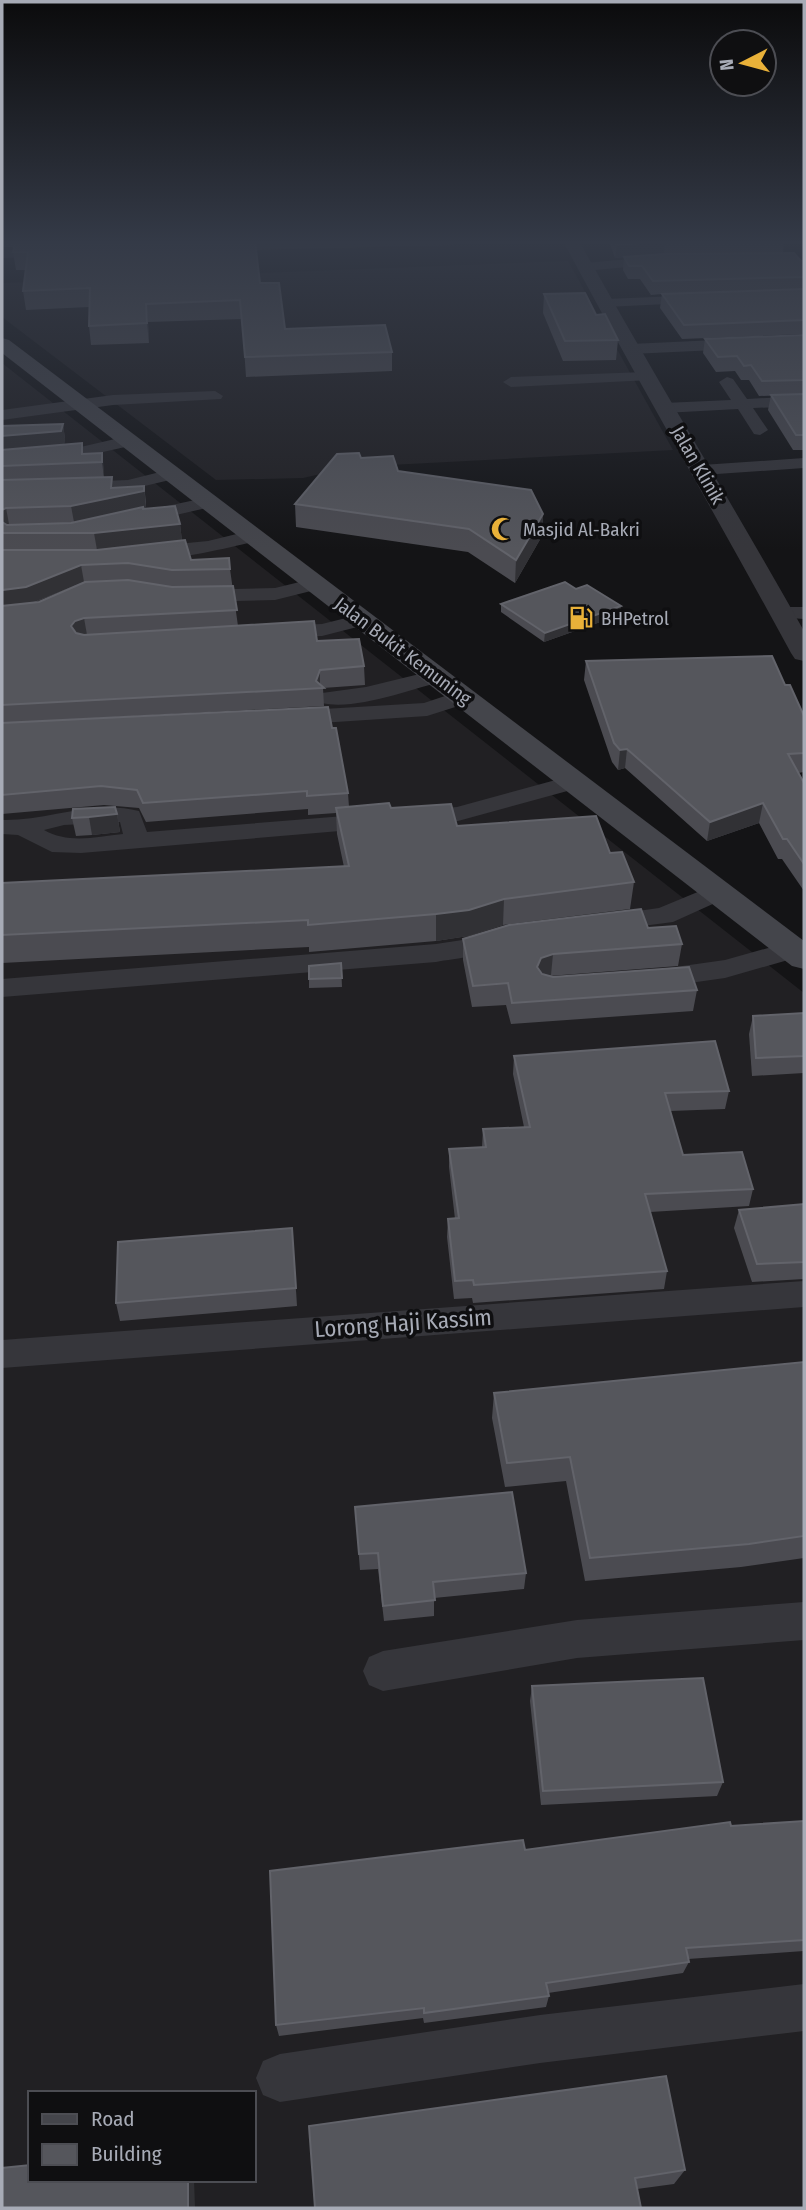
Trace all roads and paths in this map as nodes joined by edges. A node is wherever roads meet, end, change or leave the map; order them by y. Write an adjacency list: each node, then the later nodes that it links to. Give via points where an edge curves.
1 (2, 344): 11 (main road, Jalan Bukit Kemuning)
2 (628, 344): 5 (street, Jalan Klinik)
3 (778, 344): 5 (street)
4 (804, 350): 5 (street)
5 (637, 361): 6 (street); 12 (street, Jalan Klinik)
6 (511, 382)
7 (727, 382): 10 (street)
8 (215, 396): 11 (street)
9 (804, 401): 10 (street)
10 (742, 404): 12 (street); 14 (street)
11 (81, 405): 13 (street); 15 (main road, Jalan Bukit Kemuning)
12 (664, 408): 18 (street, Jalan Klinik)
13 (2, 415)
14 (760, 430)
15 (128, 441): 16 (street, via 72,453); 19 (main road, Jalan Bukit Kemuning)
16 (2, 460)
17 (804, 463): 18 (street)
18 (702, 470): 28 (street, Jalan Klinik)
19 (172, 474): 20 (street, via 128,485); 21 (main road, Jalan Bukit Kemuning)
20 (2, 490)
21 (209, 502): 22 (street); 23 (main road, Jalan Bukit Kemuning)
22 (124, 521)
23 (253, 536): 24 (street, via 208,547); 25 (main road, Jalan Bukit Kemuning)
24 (125, 555)
25 (316, 584): 26 (street, via 275,594); 29 (main road, Jalan Bukit Kemuning)
26 (174, 596)
27 (804, 612): 28 (street)
28 (782, 613): 31 (street, Jalan Klinik)
29 (362, 620): 30 (street, via 322,631); 32 (main road, Jalan Bukit Kemuning)
30 (256, 633)
31 (804, 653)
32 (436, 676): 33 (main road, Jalan Bukit Kemuning); 33 (street, via 275,711 402,712)
33 (463, 697): 34 (main road, Jalan Bukit Kemuning)
34 (574, 782): 35 (street, via 458,814 81,846 52,845); 36 (main road, Jalan Bukit Kemuning)
35 (13, 827)
36 (717, 892): 37 (street, via 663,916); 39 (main road, Jalan Bukit Kemuning)
37 (583, 926)
38 (530, 932): 41 (street, via 436,953)
39 (799, 954): 40 (street, via 698,976)
40 (631, 981)
41 (2, 988)
42 (804, 1294): 43 (street, Lorong Haji Kassim)
43 (2, 1354)
44 (804, 1620): 45 (street, via 577,1639)
45 (383, 1671)
46 (804, 2007): 47 (street, via 540,2039)
47 (280, 2078)

